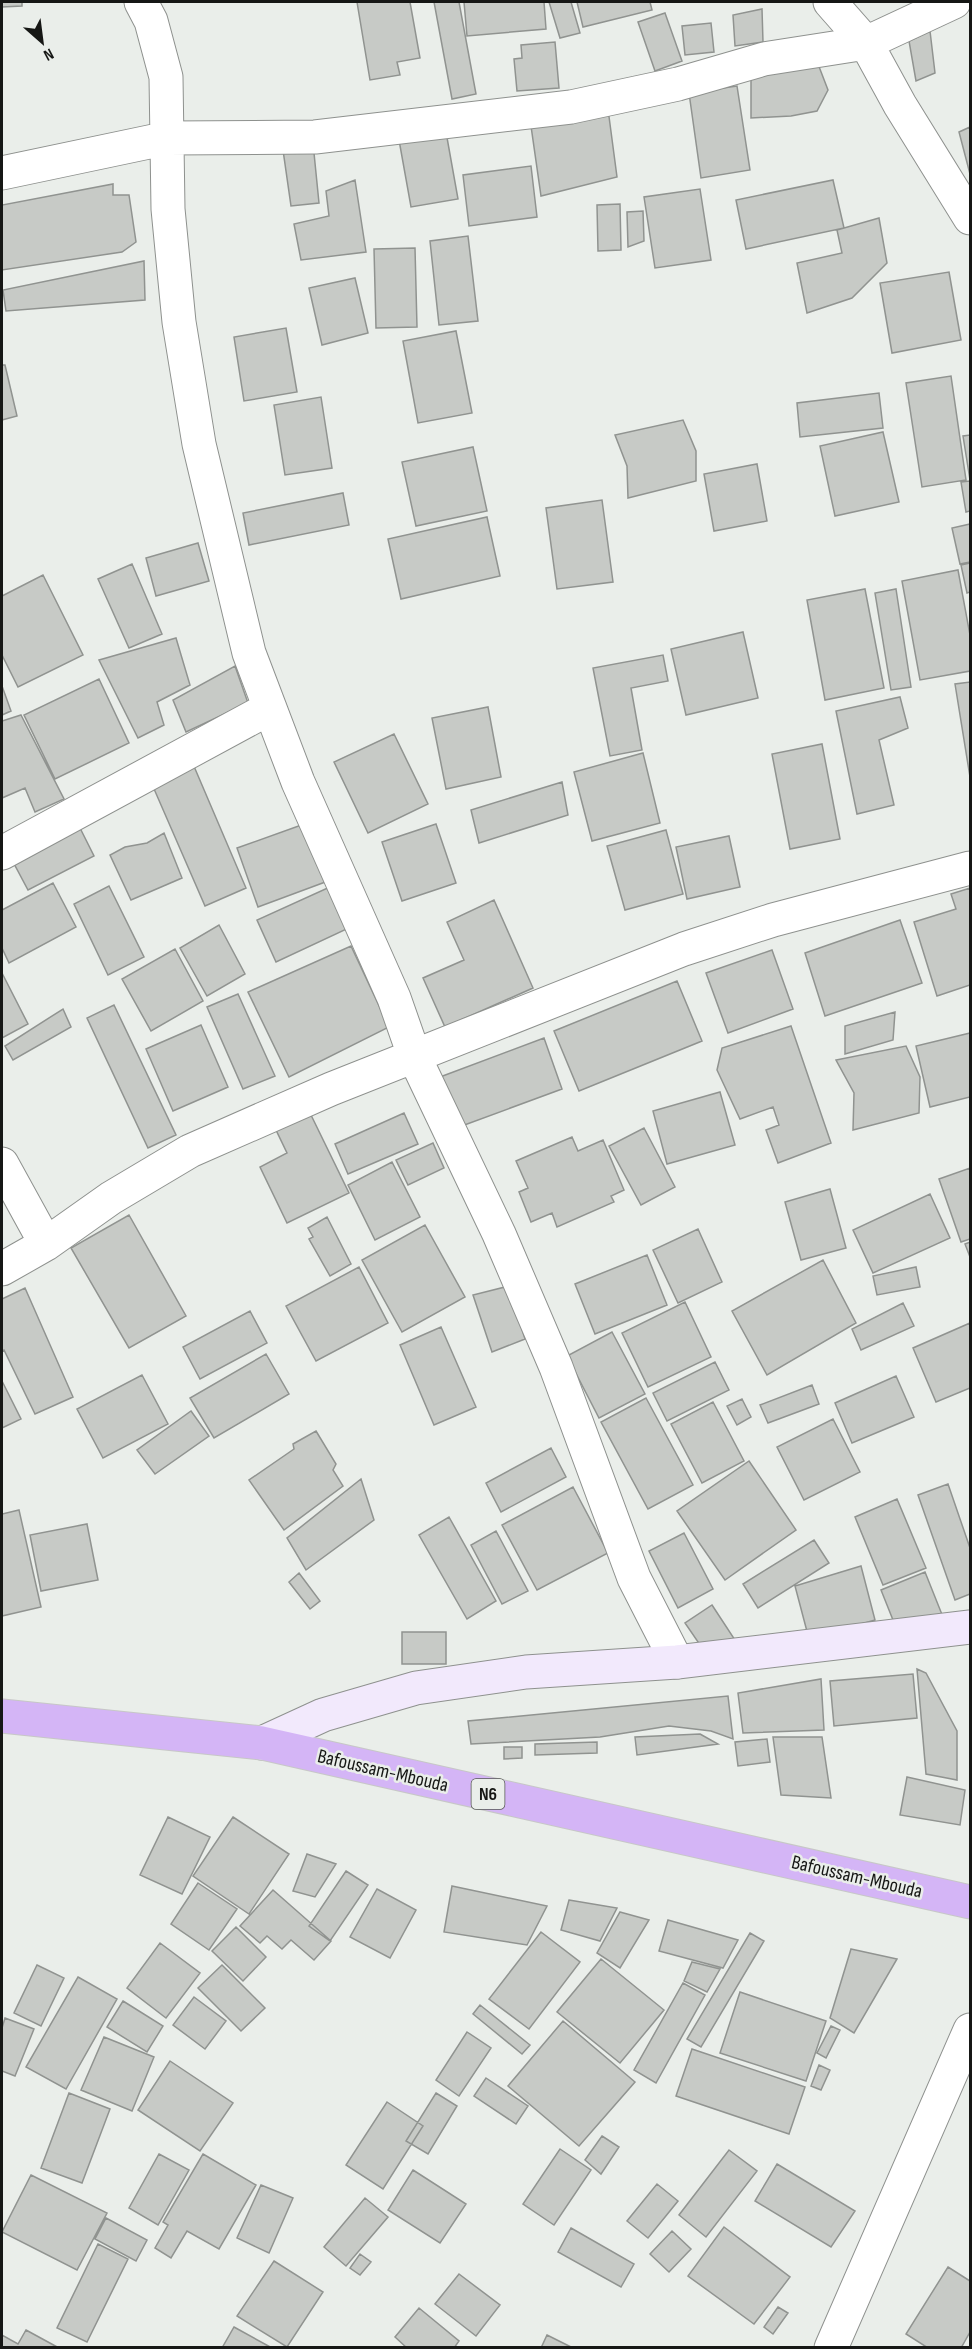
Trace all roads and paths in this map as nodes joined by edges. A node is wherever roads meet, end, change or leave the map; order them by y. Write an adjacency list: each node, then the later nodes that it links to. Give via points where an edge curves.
1 (141, 2): 5 (street, via 151,21 166,77)
2 (830, 2): 4 (street)
3 (954, 2): 4 (street)
4 (866, 43): 5 (street, via 764,59 678,84 571,107 315,137); 7 (street)
5 (168, 138): 6 (street); 8 (street, via 168,209 179,322 199,444 249,653)
6 (2, 173)
7 (970, 218)
8 (270, 708): 9 (street); 11 (street, via 303,793 394,998)
9 (2, 853)
10 (970, 868): 11 (street, via 783,917 684,949)
11 (415, 1058): 13 (street, via 331,1089 190,1151 111,1198); 16 (street, via 499,1234 556,1367 634,1578)
12 (2, 1164): 13 (street)
13 (46, 1244): 14 (street)
14 (2, 1269)
15 (970, 1627): 16 (street)
16 (677, 1662): 18 (street, via 526,1672 416,1688 323,1715)
17 (2, 1716): 18 (highway, Bafoussam-Mbouda / N6)
18 (262, 1743): 19 (highway, Bafoussam-Mbouda / N6)
19 (970, 1902)
20 (970, 2030): 21 (street)
21 (831, 2348)

